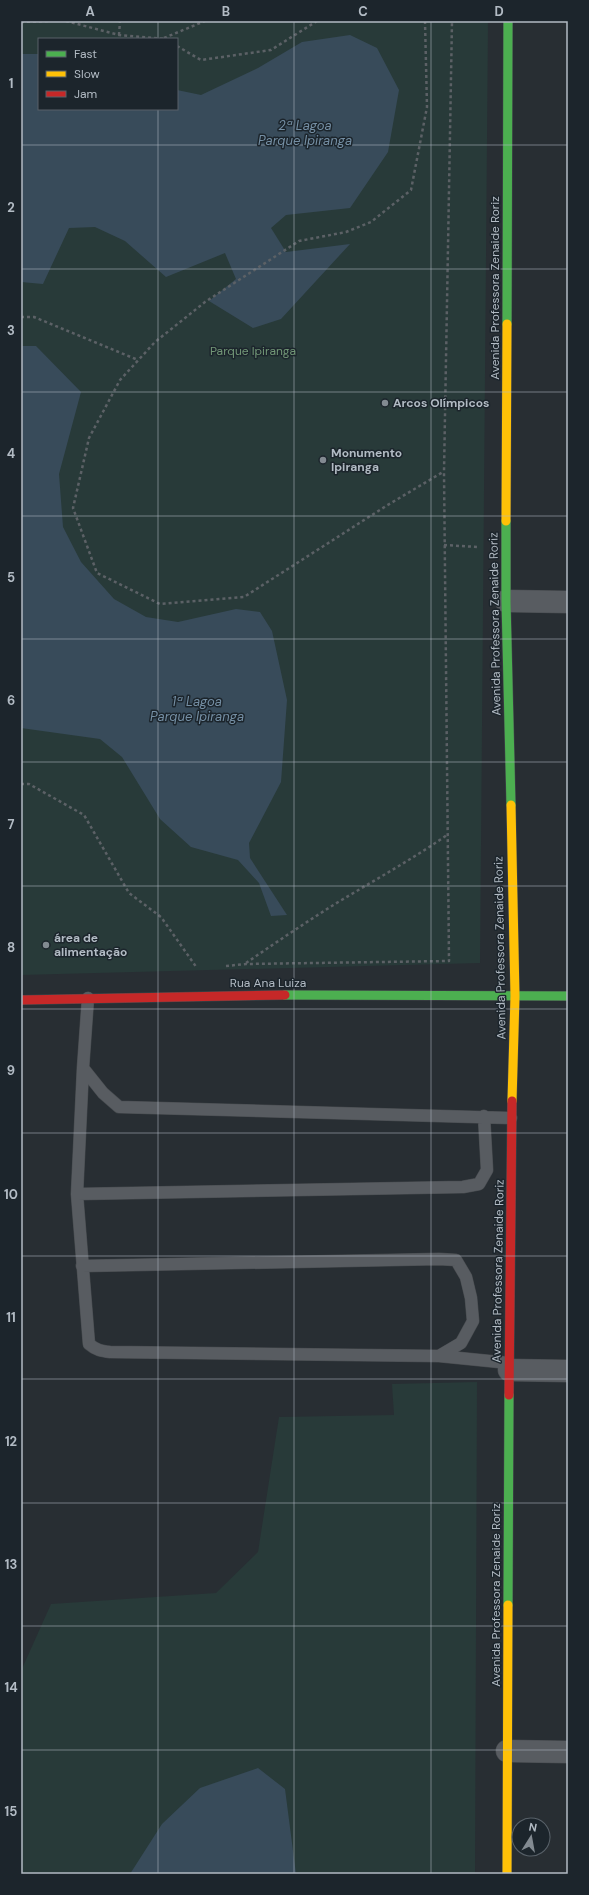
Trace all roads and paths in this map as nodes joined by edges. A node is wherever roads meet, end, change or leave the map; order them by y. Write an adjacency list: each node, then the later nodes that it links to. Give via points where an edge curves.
1 (51, 21): 9 (path)
2 (66, 21): 10 (path)
3 (120, 21): 10 (path)
4 (205, 21): 11 (path)
5 (317, 21): 12 (path, via 271,50 201,60)
6 (425, 21): 14 (path, via 427,107 411,190 371,222 346,232 299,241 205,302 155,342)
7 (452, 21): 15 (path)
8 (508, 21): 17 (street, Avenida Professora Zenaide Roriz)
9 (21, 22)
10 (119, 35): 11 (path)
11 (165, 38)
12 (178, 47)
13 (21, 317): 14 (path, via 34,316)
14 (138, 360): 15 (path, via 120,380 89,438 73,508 97,573 160,604 244,597)
15 (444, 472): 16 (path)
16 (444, 545): 17 (path); 21 (path)
17 (506, 549): 18 (street, Avenida Professora Zenaide Roriz)
18 (506, 601): 19 (street); 25 (street, Avenida Professora Zenaide Roriz)
19 (568, 602)
20 (21, 784): 24 (path, via 29,784 84,815 129,893 161,917 197,969)
21 (447, 836): 22 (path, via 407,863 325,911); 22 (path, via 449,961)
22 (246, 964): 23 (path)
23 (225, 966)
24 (204, 968)
25 (515, 996): 26 (street, Rua Ana Luiza); 27 (street, Rua Ana Luiza, via 249,995); 31 (street, Avenida Professora Zenaide Roriz)
26 (568, 996)
27 (88, 998): 28 (street, Rua Ana Luiza); 29 (lane)
28 (21, 1000)
29 (83, 1068): 30 (lane, via 102,1093 119,1107); 32 (lane)
30 (484, 1116): 31 (lane); 32 (lane, via 487,1170 479,1184 463,1188)
31 (511, 1118): 35 (street, Avenida Professora Zenaide Roriz)
32 (77, 1194): 33 (lane)
33 (82, 1266): 34 (lane, via 89,1344 98,1351); 34 (lane, via 456,1260 466,1277 473,1321 461,1343)
34 (439, 1356): 35 (lane)
35 (509, 1366): 36 (street); 37 (street, Avenida Professora Zenaide Roriz)
36 (568, 1371)
37 (507, 1751): 38 (street); 39 (street, Avenida Professora Zenaide Roriz)
38 (568, 1752)
39 (507, 1874)

